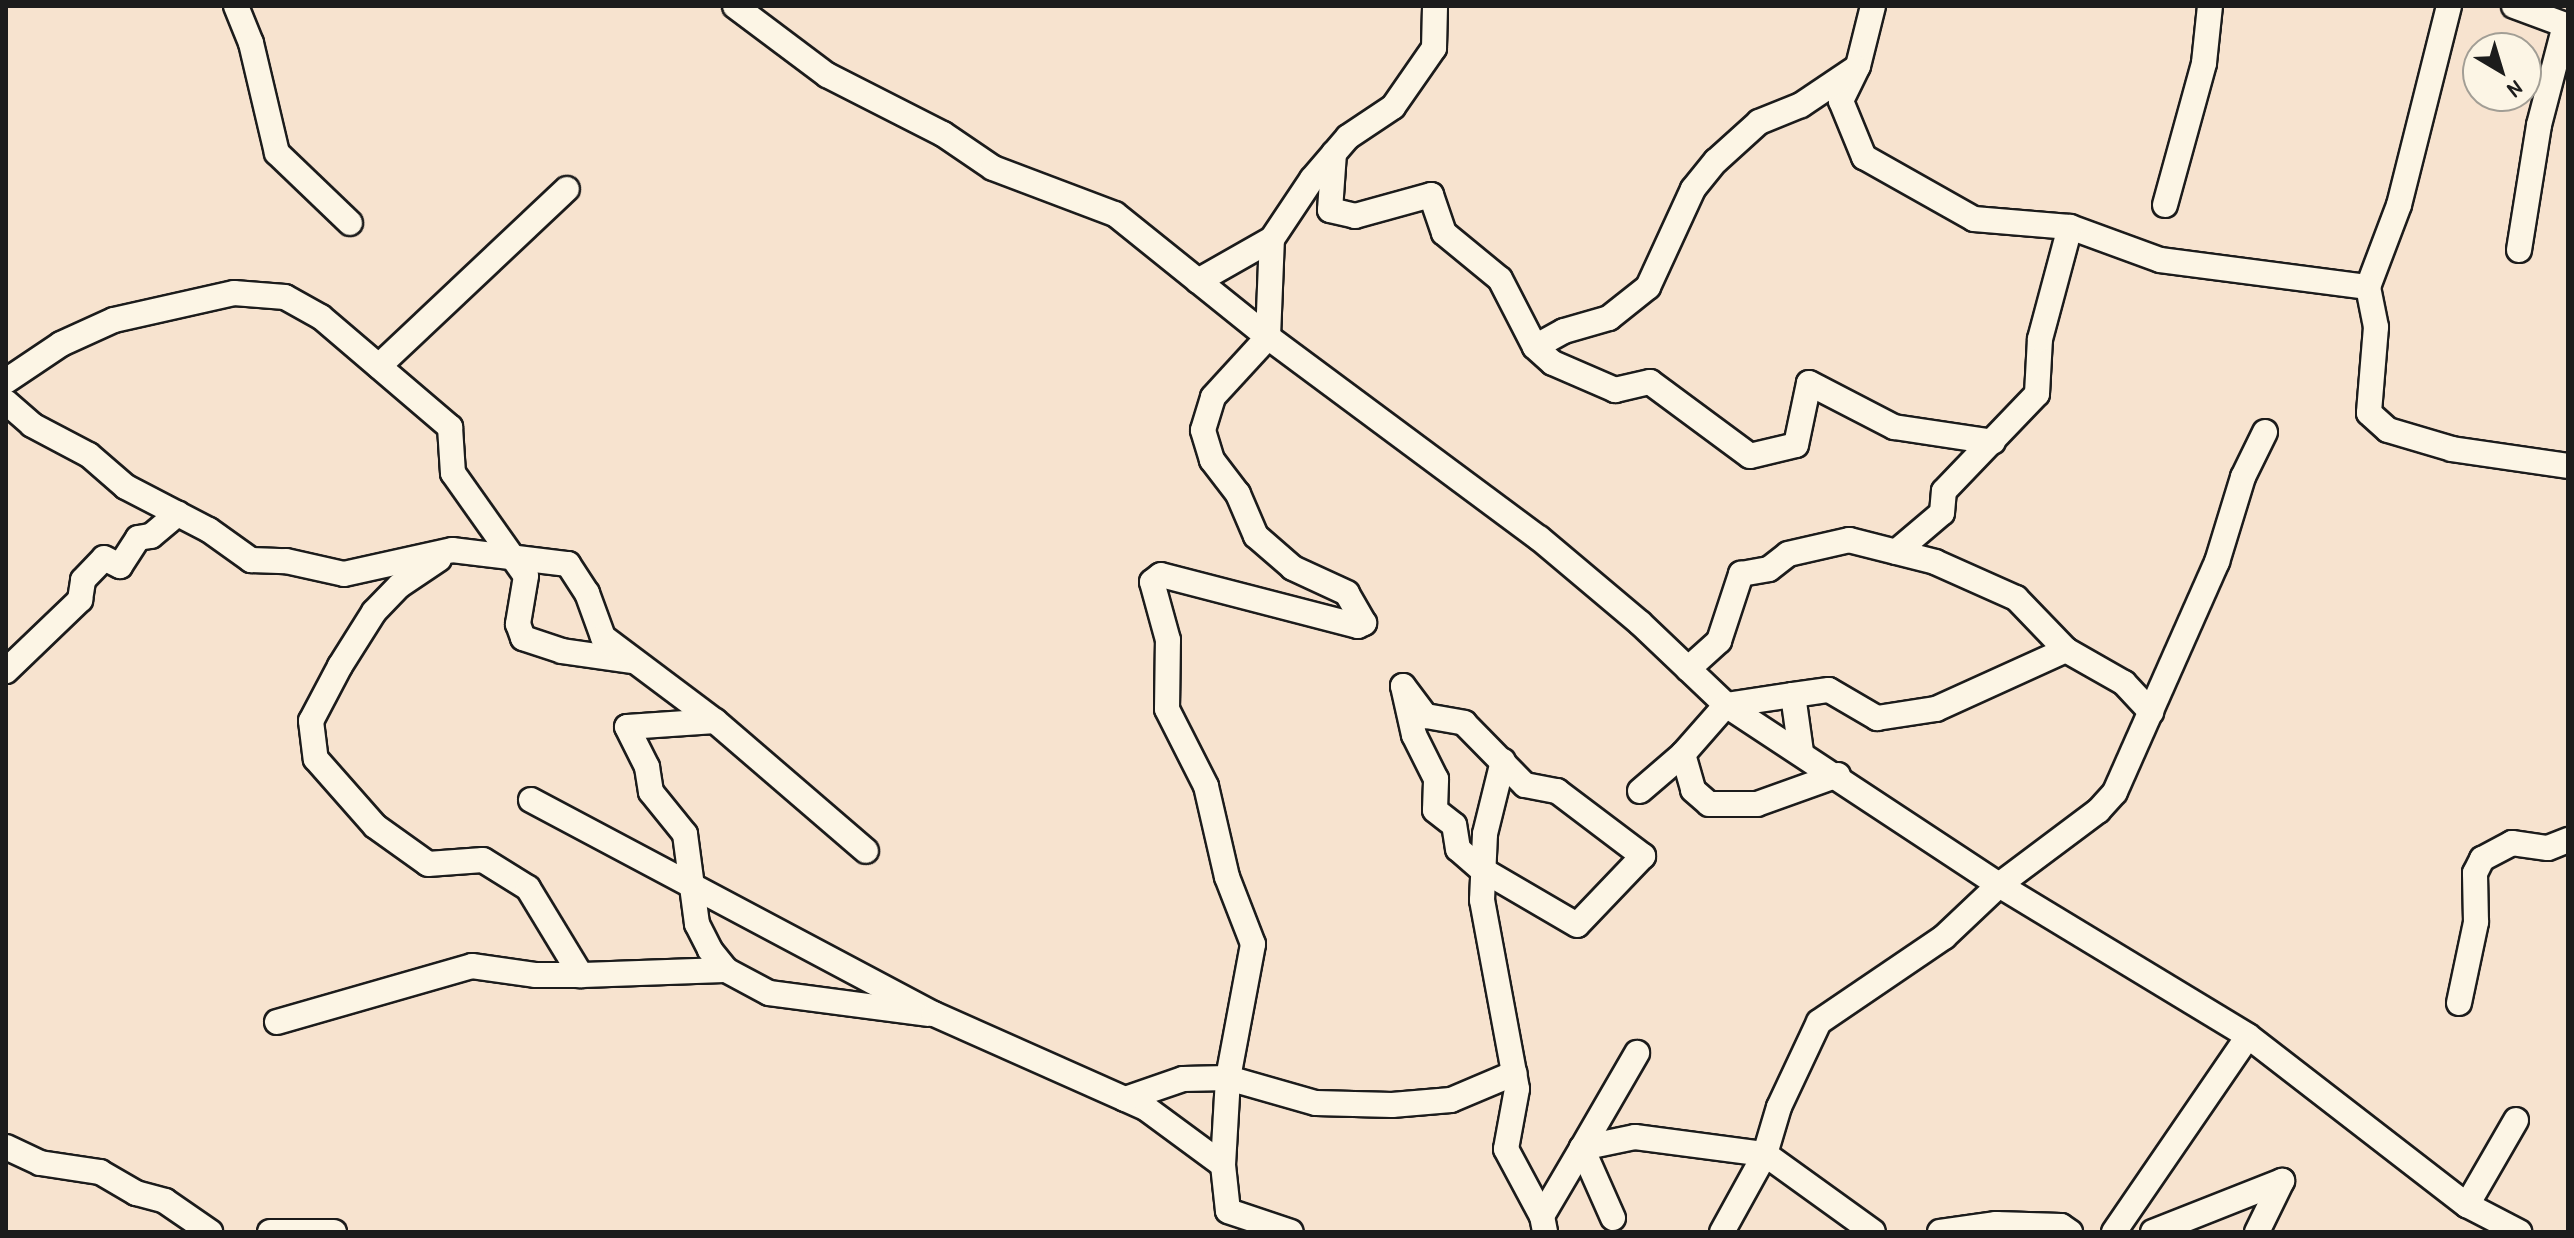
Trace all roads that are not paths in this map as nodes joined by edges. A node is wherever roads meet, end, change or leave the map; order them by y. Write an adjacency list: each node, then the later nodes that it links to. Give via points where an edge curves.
1 (236, 6): 13 (street, via 251,43 277,153)
2 (735, 6): 17 (street, via 827,75 943,134 993,168 1107,209)
3 (1435, 6): 10 (street, via 1434,48 1418,72 1393,107)
4 (1873, 6): 9 (street)
5 (2210, 6): 12 (street, via 2204,63)
6 (2449, 6): 18 (street, via 2399,205)
7 (2514, 6): 8 (street)
8 (2566, 25): 16 (street, via 2539,125)
9 (1858, 66): 14 (street, via 1841,101 1864,157 1974,219); 20 (street, via 1801,105 1759,122 1716,161 1693,189 1648,287 1609,318 1564,331)
10 (1334, 153): 15 (street); 20 (street, via 1330,210 1355,216 1431,195 1444,233 1500,279)
11 (567, 189): 21 (street)
12 (2165, 205)
13 (350, 223)
14 (2070, 227): 18 (street, via 2160,260); 25 (street, via 2040,339 2037,394)
15 (1272, 239): 17 (street); 19 (street)
16 (2519, 250)
17 (1198, 281): 19 (street)
18 (2368, 287): 26 (street, via 2376,327 2369,413 2388,430 2452,449)
19 (1268, 337): 33 (street, via 1539,538); 58 (street, via 1213,397 1205,413 1205,446 1242,500 1256,536 1293,568 1347,593 1365,620 1358,626 1161,575 1152,582 1168,640 1167,709 1206,786 1232,893 1252,938)
20 (1535, 347): 25 (street, via 1553,363 1615,390 1650,382 1750,456 1796,445 1809,383 1894,427)
21 (379, 366): 22 (street, via 302,305 249,292 114,320 61,344); 30 (street, via 450,427 453,473)
22 (6, 381)
23 (6, 402): 27 (street, via 32,425 95,459 126,487)
24 (2265, 432): 37 (street, via 2243,477 2217,562)
25 (1993, 442): 29 (street, via 1944,491 1942,513)
26 (2568, 466)
27 (178, 513): 28 (street, via 246,558 286,561 329,573 361,572); 34 (street, via 151,536 138,538 120,566 104,558 83,580 80,600)
28 (452, 550): 30 (street); 51 (street, via 399,586 374,612 311,721 316,759 375,826 428,864 483,860 528,888)
29 (1896, 552): 31 (street, via 1935,562 2016,598); 33 (street, via 1849,540 1788,554 1769,569 1741,574 1719,641)
30 (517, 561): 32 (street, via 568,564 587,593 603,637); 32 (street, via 526,576 518,624 523,638 562,651)
31 (2066, 650): 35 (street, via 1936,709 1877,718 1829,690); 37 (street, via 2124,683)
32 (642, 662): 38 (street)
33 (1688, 669): 36 (street)
34 (6, 671)
35 (1793, 695): 36 (street); 39 (street)
36 (1726, 705): 39 (street); 40 (street)
37 (2151, 712): 48 (street, via 2105,806)
38 (715, 721): 46 (street); 49 (street, via 627,727 647,767 651,792 685,834)
39 (1801, 752): 42 (street)
40 (1683, 754): 42 (street, via 1693,790 1709,804 1772,800); 43 (street)
41 (1503, 761): 47 (street, via 1491,795); 47 (street, via 1464,723 1426,716 1403,686 1414,735 1436,779 1435,810 1454,825 1458,849); 47 (street, via 1525,785 1557,791 1643,856 1577,925)
42 (1838, 775): 48 (street)
43 (1640, 791)
44 (531, 800): 49 (street)
45 (2568, 840): 52 (street, via 2548,848 2512,843 2482,859 2475,873 2476,922)
46 (866, 851)
47 (1481, 869): 57 (street)
48 (1999, 885): 55 (street); 63 (street, via 1944,937 1819,1022 1779,1107)
49 (692, 886): 50 (street, via 700,933); 53 (street)
50 (726, 970): 51 (street); 53 (street, via 783,997)
51 (581, 975): 54 (street, via 472,966)
52 (2459, 1003)
53 (934, 1014): 59 (street)
54 (277, 1022)
55 (2248, 1036): 65 (street); 76 (street)
56 (1637, 1053): 62 (street)
57 (1515, 1073): 58 (street, via 1451,1100 1392,1105 1316,1103); 67 (street, via 1518,1103 1506,1149)
58 (1228, 1078): 59 (street, via 1183,1079); 64 (street)
59 (1125, 1099): 64 (street, via 1174,1125)
60 (2516, 1120): 65 (street)
61 (6, 1147): 68 (street, via 40,1163 100,1172 136,1193 165,1201)
62 (1582, 1148): 63 (street, via 1635,1137); 66 (street); 67 (street)
63 (1765, 1154): 72 (street); 73 (street)
64 (1223, 1165): 71 (street, via 1228,1211)
65 (2467, 1205): 79 (street)
66 (1613, 1218)
67 (1543, 1224)
68 (210, 1232)
69 (270, 1232): 70 (street)
70 (334, 1232)
71 (1291, 1232)
72 (1722, 1232)
73 (1873, 1232)
74 (1940, 1232): 75 (street, via 1996,1224 2061,1226)
75 (2070, 1232)
76 (2114, 1232)
77 (2153, 1232): 78 (street, via 2282,1181)
78 (2257, 1232)
79 (2519, 1232)

